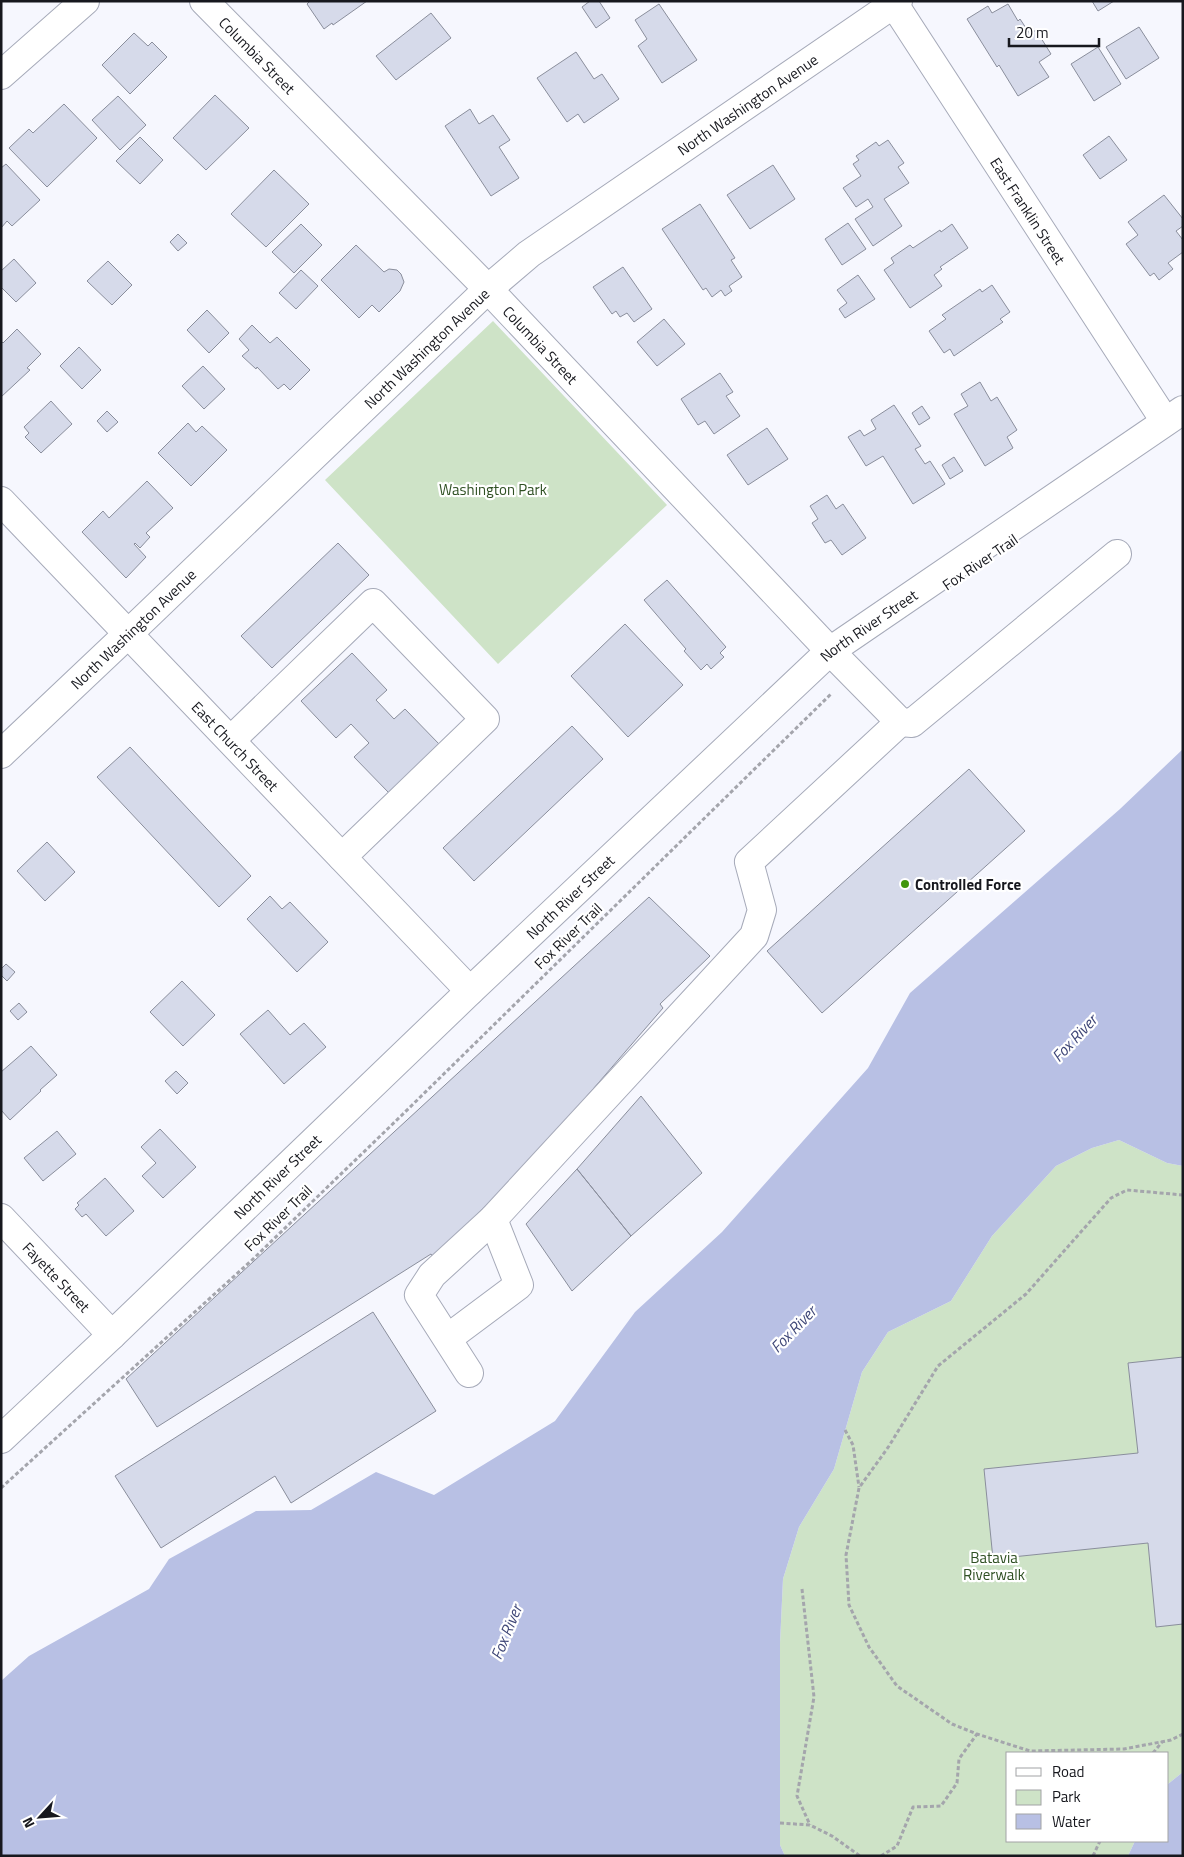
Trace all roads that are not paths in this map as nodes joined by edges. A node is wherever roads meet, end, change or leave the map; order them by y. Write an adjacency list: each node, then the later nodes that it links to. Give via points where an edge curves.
1 (85, 1): 4 (street)
2 (204, 1): 5 (street, Columbia Street)
3 (894, 2): 5 (street, North Washington Avenue, via 529,254); 6 (street, East Franklin Street)
4 (1, 75)
5 (488, 290): 9 (street, North Washington Avenue); 10 (street, Columbia Street)
6 (1174, 416): 10 (street, North River Street)
7 (1, 501): 9 (street, East Church Street)
8 (1117, 554): 11 (street, via 912,723)
9 (129, 633): 12 (street, East Church Street); 13 (street, North Washington Avenue)
10 (830, 651): 11 (street, Columbia Street); 15 (street, North River Street)
11 (900, 722): 17 (street, via 749,862 762,910 754,936)
12 (231, 740): 14 (street, East Church Street); 14 (street, via 373,604 484,719)
13 (1, 754)
14 (342, 857): 15 (street, East Church Street)
15 (470, 991): 18 (street, North River Street)
16 (1, 1218): 18 (street, Fayette Street)
17 (493, 1220): 19 (street, via 432,1275 419,1295); 19 (street, via 519,1285)
18 (112, 1335): 21 (street, North River Street)
19 (448, 1338): 20 (street)
20 (470, 1373)
21 (1, 1439)

